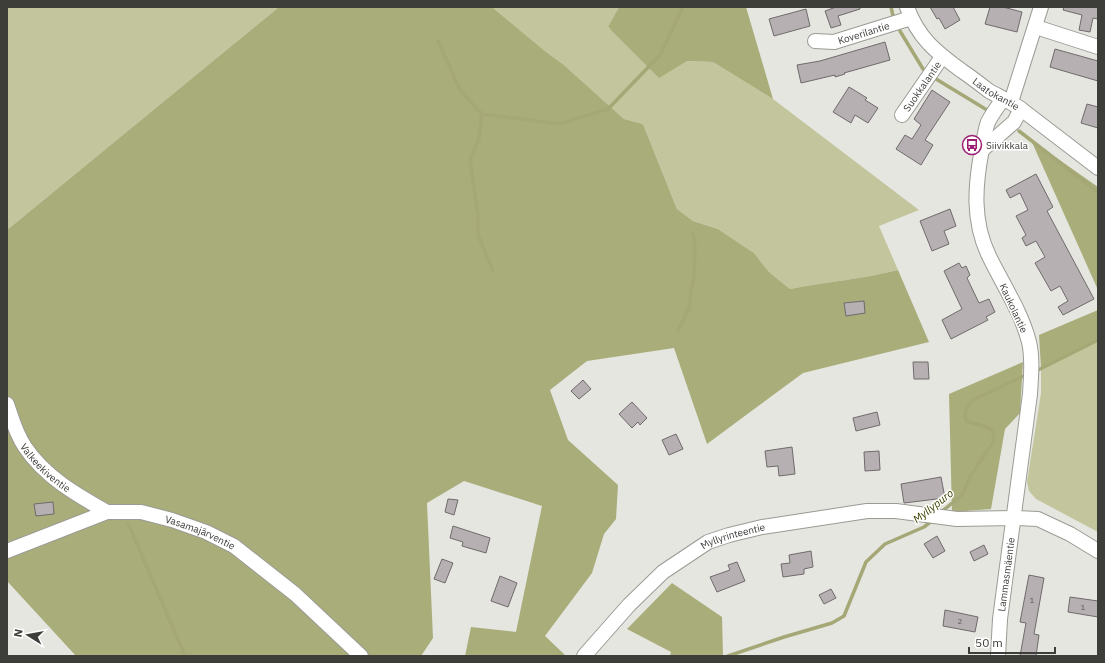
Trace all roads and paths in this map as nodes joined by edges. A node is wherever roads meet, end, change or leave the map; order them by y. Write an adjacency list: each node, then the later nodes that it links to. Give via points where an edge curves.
1 (1041, 7): 3 (street, Kaukolantie)
2 (909, 13): 4 (street, Koverilantie, via 834,42); 6 (street, Laatokantie, via 921,36)
3 (1036, 27): 5 (street); 7 (street, Kaukolantie)
4 (815, 40)
5 (1098, 47)
6 (942, 57): 7 (street, Laatokantie, via 989,91); 8 (street, Suokkalantie)
7 (1012, 103): 9 (street, Kaukolantie, via 988,124); 9 (street, Kaukolantie, via 1014,122); 10 (street, Laatokantie)
8 (902, 115)
9 (982, 150): 13 (street, Kaukolantie, via 978,169 976,208 980,230 988,255 1015,305 1027,337 1031,359 1030,394)
10 (1098, 168)
11 (7, 404): 12 (street, Valkeekiventie, via 25,447 43,470 80,497)
12 (107, 512): 15 (street, Vasamajärventie); 16 (street, Vasamajärventie, via 141,512 172,520 206,532 234,546 295,594)
13 (1014, 518): 14 (street, via 1038,519); 17 (street, Myllyrinteentie, via 957,519 896,511 860,512 762,526 729,535 708,542 663,572 629,605); 18 (street, Lammasmäentie, via 1001,612)
14 (1098, 550)
15 (7, 551)
16 (361, 656)
17 (584, 656)
18 (998, 656)

